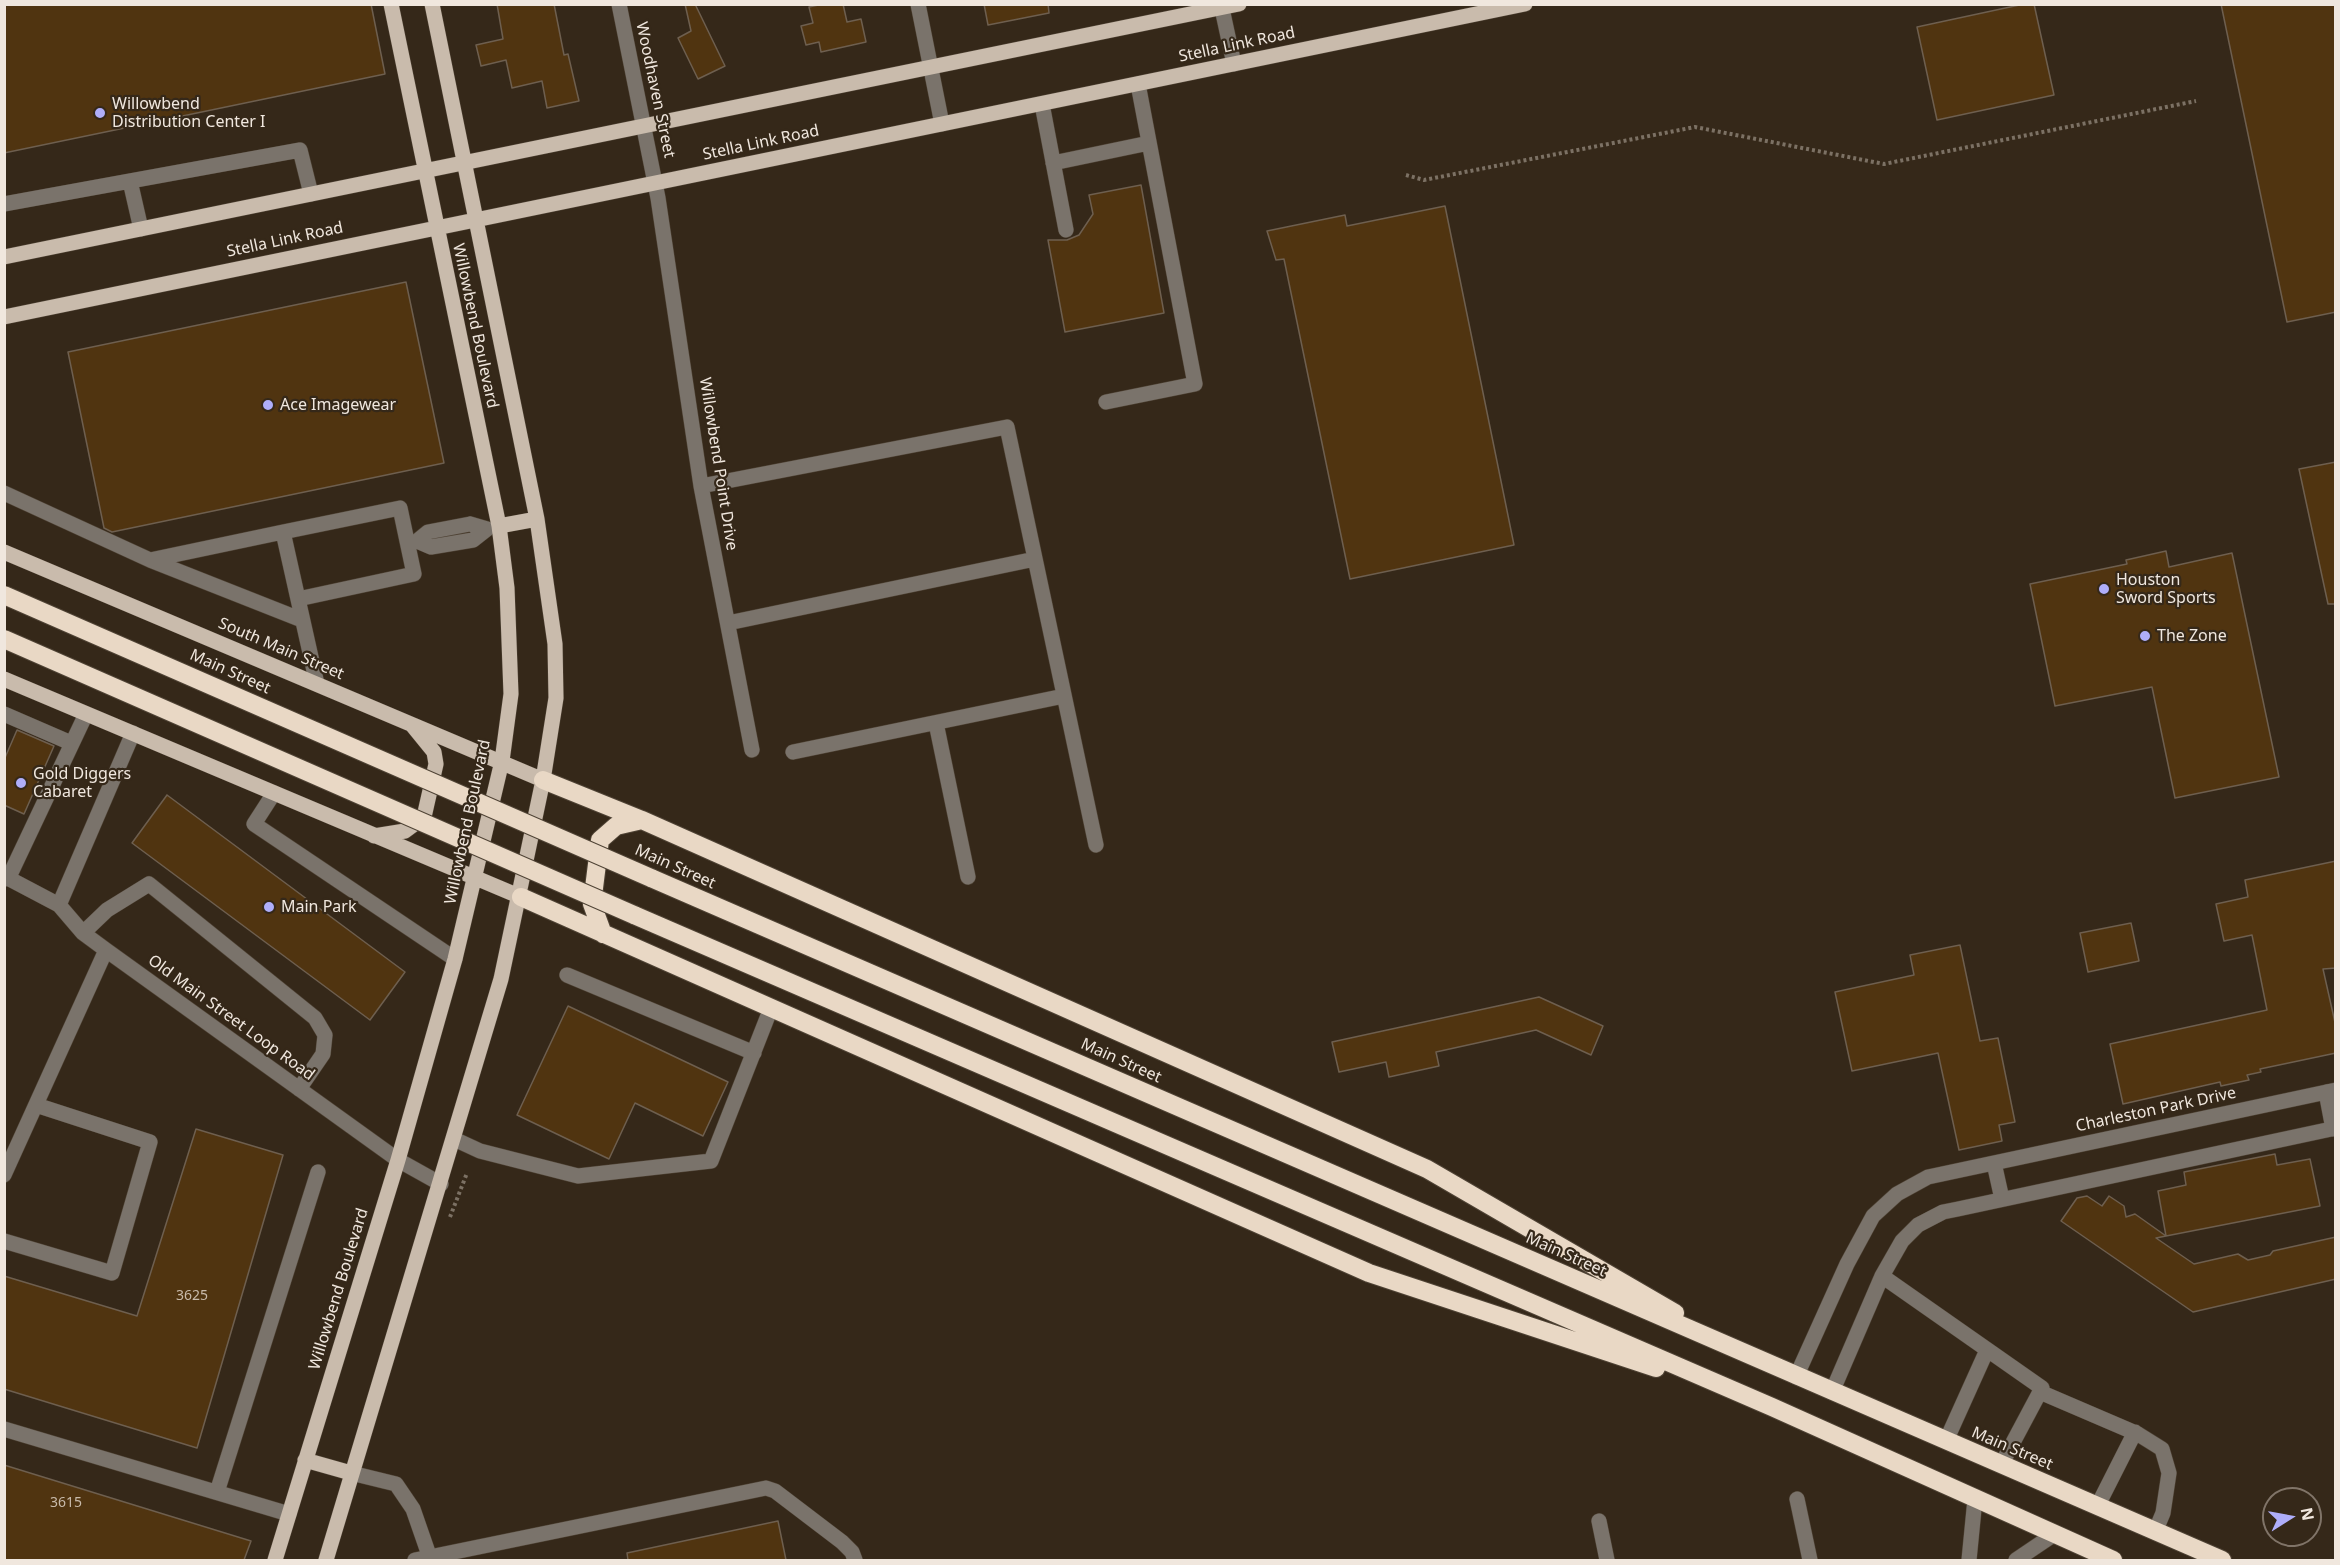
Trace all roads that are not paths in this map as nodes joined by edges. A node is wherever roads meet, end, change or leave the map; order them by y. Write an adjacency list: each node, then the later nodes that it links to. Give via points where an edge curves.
1 (391, 4): 17 (main road, Willowbend Boulevard)
2 (432, 4): 15 (main road, Willowbend Boulevard)
3 (619, 4): 13 (street, Woodhaven Street)
4 (918, 4): 9 (street)
5 (1239, 4): 7 (main road)
6 (1523, 5): 8 (main road, Stella Link Road)
7 (1222, 6): 8 (street); 9 (main road)
8 (1234, 64): 10 (main road, Stella Link Road)
9 (931, 68): 12 (street); 13 (main road)
10 (1137, 84): 11 (main road, Stella Link Road); 14 (street)
11 (1042, 104): 12 (main road, Stella Link Road); 16 (street)
12 (942, 124): 19 (main road, Stella Link Road)
13 (644, 126): 15 (main road); 19 (street, Woodhaven Street)
14 (1149, 143): 16 (street); 28 (street, via 1195,384)
15 (465, 163): 17 (main road); 22 (main road, Willowbend Boulevard)
16 (1053, 163): 25 (street)
17 (424, 171): 20 (main road); 23 (main road, Willowbend Boulevard)
18 (130, 181): 20 (street, via 300,150); 21 (street); 24 (street)
19 (655, 183): 22 (main road, Stella Link Road); 29 (street, Willowbend Point Drive)
20 (311, 194): 24 (main road)
21 (4, 204)
22 (476, 219): 23 (main road, Stella Link Road); 31 (main road, Willowbend Boulevard)
23 (435, 228): 27 (main road, Stella Link Road); 32 (main road, Willowbend Boulevard)
24 (141, 229): 26 (main road)
25 (1066, 230)
26 (4, 257)
27 (4, 317)
28 (1106, 402)
29 (702, 486): 36 (street, via 1007,427); 41 (street, Willowbend Point Drive)
30 (4, 493): 37 (street)
31 (537, 519): 32 (main road); 55 (main road, Willowbend Boulevard, via 555,644 556,698)
32 (493, 528): 34 (street, via 473,540 431,547); 54 (main road, Willowbend Boulevard, via 507,588 511,694)
33 (283, 532): 34 (street, via 400,508); 37 (street); 39 (street)
34 (412, 542): 39 (street, via 414,574)
35 (4, 552): 44 (main road, South Main Street)
36 (1035, 559): 41 (street); 45 (street)
37 (150, 560): 40 (street)
38 (4, 594): 86 (highway, Main Street, bridge)
39 (298, 599): 40 (street)
40 (302, 620): 44 (street)
41 (728, 623): 52 (street, Willowbend Point Drive)
42 (4, 639): 90 (highway, bridge)
43 (4, 679): 47 (main road)
44 (317, 684): 48 (main road, South Main Street)
45 (1064, 696): 49 (street); 59 (street)
46 (4, 714): 51 (street)
47 (86, 714): 50 (main road); 51 (street)
48 (410, 723): 54 (main road, South Main Street); 58 (main road, via 434,752 436,764 424,817 405,831)
49 (936, 723): 53 (street); 61 (street)
50 (133, 733): 56 (main road); 64 (street)
51 (71, 742): 60 (street)
52 (752, 750)
53 (793, 752)
54 (502, 761): 55 (main road, South Main Street); 62 (main road, Willowbend Boulevard)
55 (543, 780): 57 (highway); 63 (main road, Willowbend Boulevard)
56 (274, 793): 58 (main road); 68 (street, via 254,824)
57 (642, 820): 66 (highway, via 616,826 600,840 591,904); 86 (highway, via 1427,1168)
58 (374, 836): 62 (main road)
59 (1096, 845)
60 (6, 877): 64 (street, Old Main Street Loop Road)
61 (968, 877)
62 (475, 879): 63 (main road); 68 (main road, Willowbend Boulevard)
63 (521, 897): 66 (highway); 76 (main road, Willowbend Boulevard)
64 (59, 904): 65 (street, Old Main Street Loop Road)
65 (83, 933): 67 (street, Old Main Street Loop Road); 72 (street, via 108,910 149,884 315,1018 325,1035 323,1054)
66 (603, 934): 70 (highway)
67 (106, 950): 72 (street, Old Main Street Loop Road); 74 (street)
68 (455, 959): 77 (main road, Willowbend Boulevard)
69 (567, 975): 71 (street)
70 (771, 1008): 71 (street); 90 (highway, via 1369,1273)
71 (753, 1053): 76 (street, via 711,1161 578,1176 480,1151)
72 (299, 1089): 77 (street, Old Main Street Loop Road)
73 (2331, 1091): 75 (street, Charleston Park Drive); 78 (street, Charleston Park Drive)
74 (36, 1105): 80 (street); 83 (street, via 150,1142 112,1273)
75 (2334, 1129): 82 (street, Charleston Park Drive)
76 (454, 1139): 81 (main road, Willowbend Boulevard)
77 (398, 1160): 81 (street, Old Main Street Loop Road); 94 (main road, Willowbend Boulevard)
78 (1994, 1163): 82 (street); 87 (street, Charleston Park Drive, via 1928,1177 1897,1194 1873,1216)
79 (318, 1172): 97 (street)
80 (4, 1175)
81 (441, 1184): 96 (main road, Willowbend Boulevard)
82 (2002, 1199): 84 (street, Charleston Park Drive, via 1943,1212 1918,1225 1902,1241)
83 (4, 1241)
84 (1882, 1276): 85 (street); 88 (street, Charleston Park Drive)
85 (1987, 1350): 89 (street, via 2042,1388); 93 (street)
86 (1748, 1356): 87 (highway, Main Street)
87 (1796, 1377): 88 (highway, Main Street)
88 (1832, 1392): 93 (highway, Main Street)
89 (2040, 1392): 92 (street); 95 (street)
90 (1772, 1407): 99 (highway)
91 (4, 1429): 97 (street)
92 (2134, 1432): 100 (street); 103 (street, via 2162,1449 2169,1473 2163,1513)
93 (1946, 1442): 95 (highway, Main Street)
94 (305, 1460): 96 (main road); 101 (main road, Willowbend Boulevard)
95 (2001, 1465): 100 (highway, Main Street)
96 (351, 1473): 105 (street, via 396,1484 413,1509); 107 (main road, Willowbend Boulevard)
97 (217, 1492): 101 (street)
98 (1797, 1499): 111 (street)
99 (1975, 1499): 104 (highway); 112 (street)
100 (2097, 1507): 103 (highway, Main Street)
101 (289, 1514): 106 (main road, Willowbend Boulevard)
102 (1599, 1521): 110 (street)
103 (2155, 1532): 115 (highway, Main Street)
104 (2053, 1535): 113 (street); 114 (highway)
105 (430, 1558): 108 (street); 109 (street, via 766,1488 842,1542)
106 (275, 1560)
107 (326, 1560)
108 (415, 1560)
109 (855, 1560)
110 (1607, 1560)
111 (1810, 1560)
112 (1969, 1560)
113 (2016, 1560)
114 (2113, 1560)
115 (2222, 1560)

